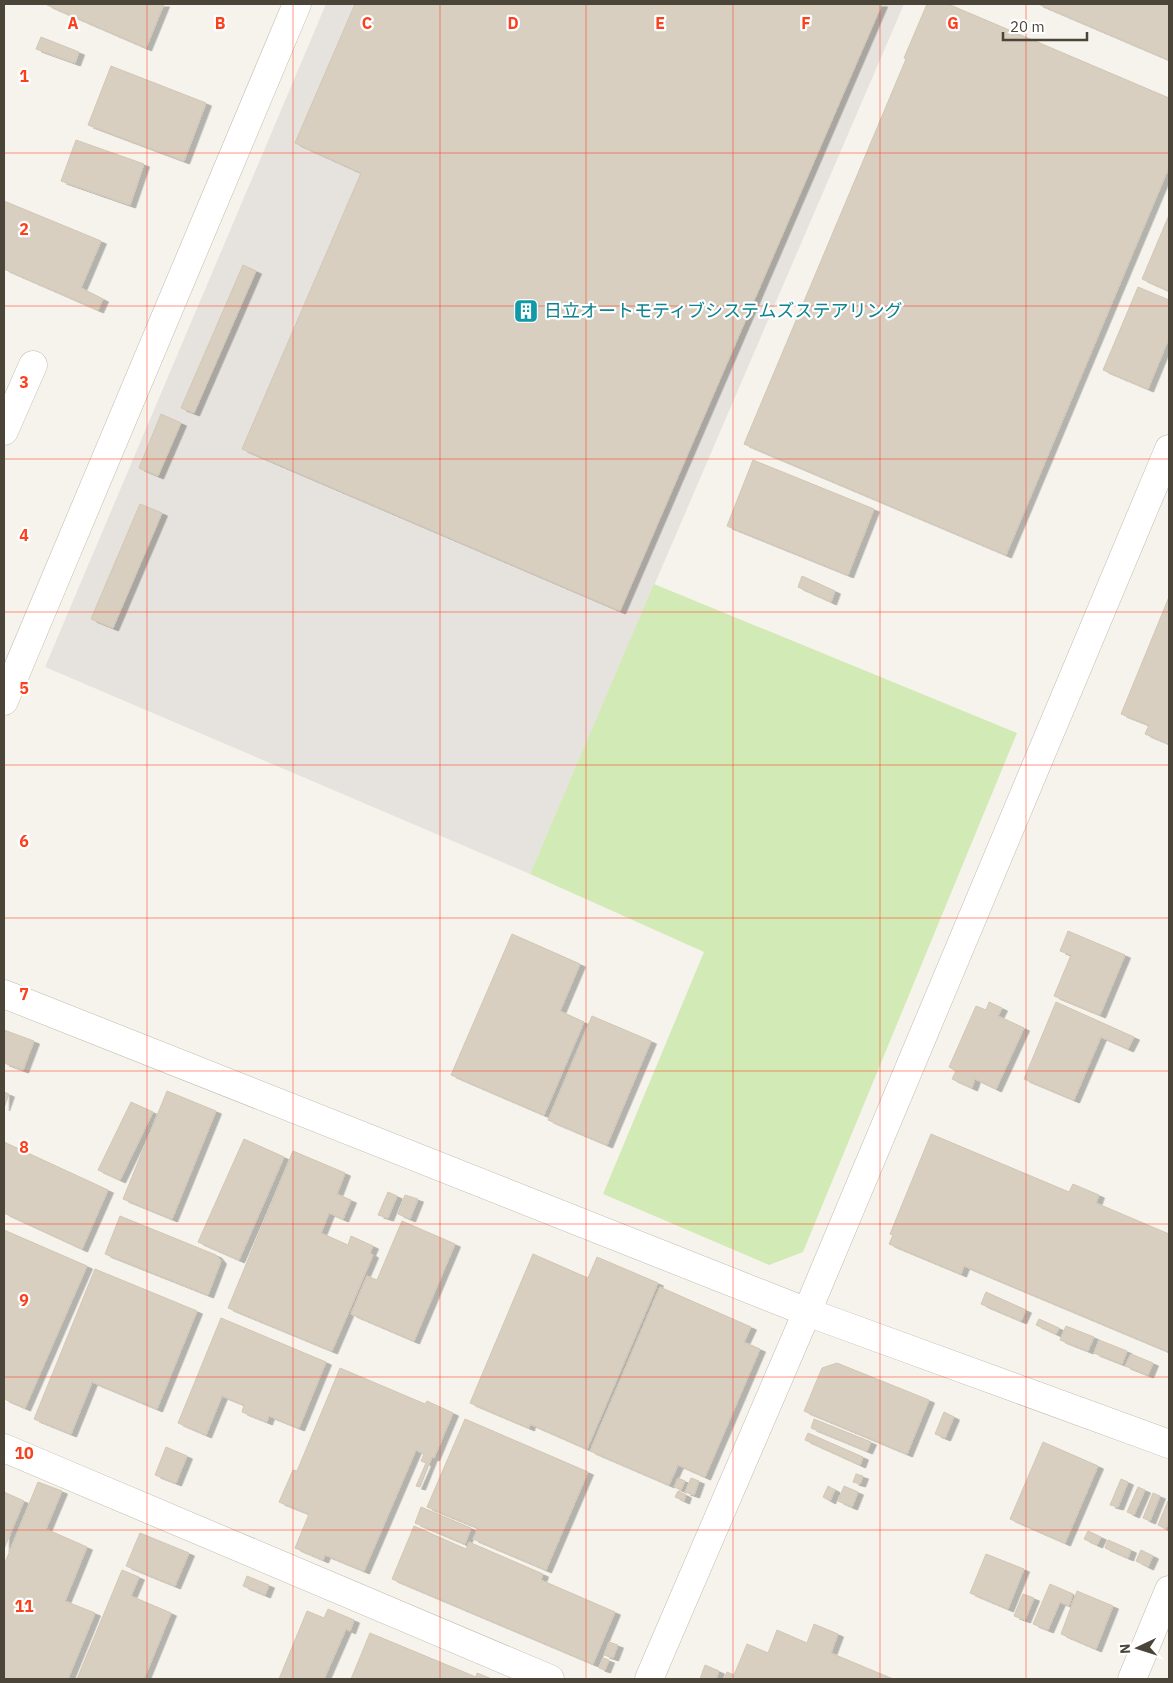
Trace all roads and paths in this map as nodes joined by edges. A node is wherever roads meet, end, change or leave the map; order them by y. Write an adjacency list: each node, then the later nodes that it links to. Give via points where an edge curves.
1 (296, 4): 5 (street)
2 (33, 365): 3 (street)
3 (4, 432)
4 (1169, 450): 7 (street)
5 (7, 683)
6 (4, 994): 7 (street)
7 (807, 1312): 8 (street); 12 (street)
8 (1169, 1444)
9 (4, 1448): 11 (street)
10 (1169, 1590): 13 (street)
11 (550, 1679)
12 (649, 1679)
13 (1132, 1679)

